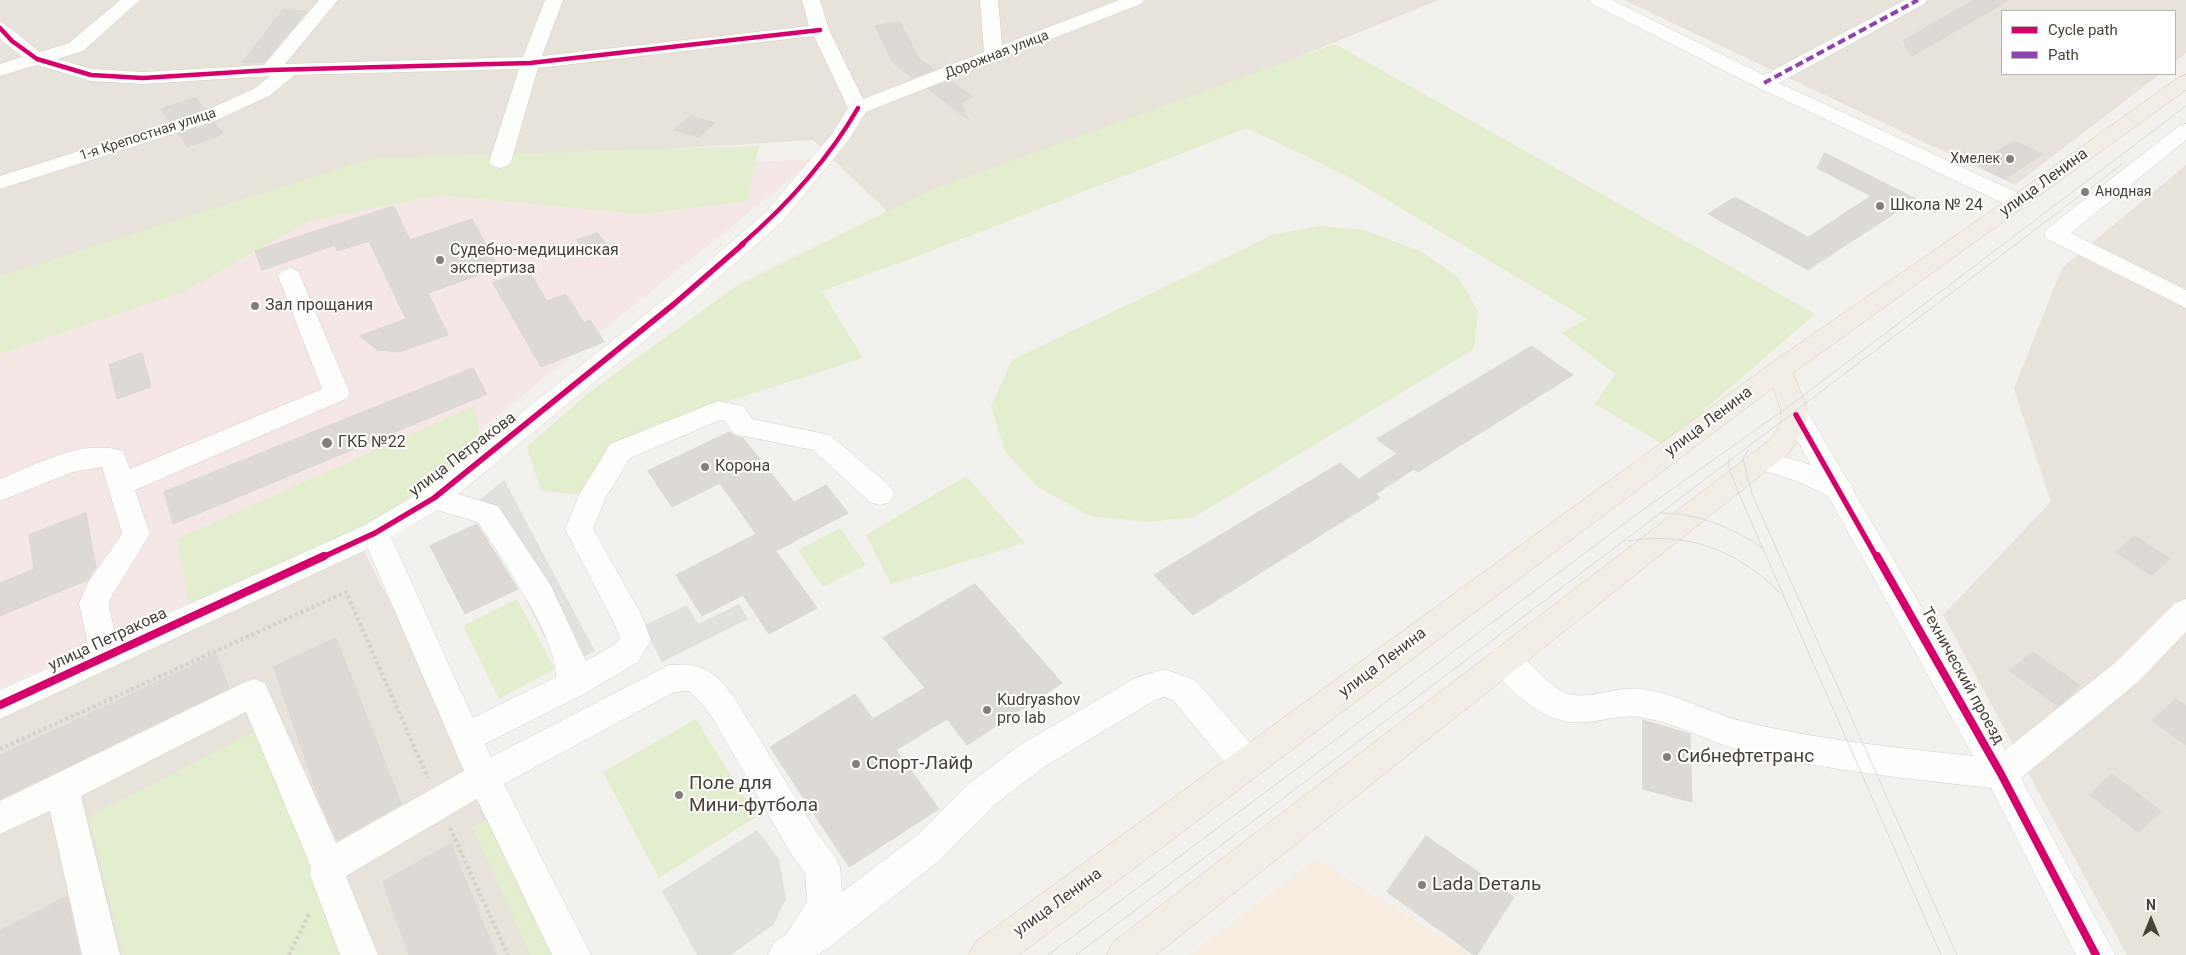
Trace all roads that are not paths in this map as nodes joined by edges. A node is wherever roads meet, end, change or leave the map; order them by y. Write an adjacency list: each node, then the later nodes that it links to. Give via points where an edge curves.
1 (131, 0): 12 (street, via 76,47)
2 (329, 0): 15 (street, 1-я Крепостная улица)
3 (554, 0): 13 (street)
4 (811, 0): 10 (street)
5 (989, 0): 11 (street)
6 (1135, 0): 11 (street, Дорожная улица)
7 (1598, 0): 17 (street)
8 (1918, 0): 17 (street)
9 (0, 28): 12 (street, via 12,41)
10 (820, 30): 13 (street); 18 (street)
11 (994, 57): 18 (street, Дорожная улица)
12 (37, 58): 14 (street); 15 (street, via 91,75 143,78)
13 (530, 63): 15 (street); 20 (street)
14 (0, 70)
15 (279, 70): 21 (street, 1-я Крепостная улица, via 262,92 210,116)
16 (2186, 80): 22 (main road, улица Ленина)
17 (1764, 83): 22 (street)
18 (858, 108): 32 (street, улица Петракова, via 841,137 774,217 674,304)
19 (2186, 130): 24 (street, via 2055,234)
20 (500, 162)
21 (0, 183)
22 (2019, 202): 25 (main road, улица Ленина)
23 (290, 276): 28 (street, via 338,393)
24 (2186, 300)
25 (1779, 370): 26 (main road); 40 (main road, улица Ленина)
26 (1796, 415): 27 (main road, via 1792,430 1780,446); 30 (street, Технический проезд)
27 (1761, 460): 30 (street, via 1807,474); 36 (main road)
28 (120, 485): 29 (street, via 113,458 99,455); 35 (street, via 136,534 131,548 98,592 94,603)
29 (0, 490)
30 (1841, 490): 41 (street, Технический проезд)
31 (880, 494): 37 (street, via 821,442 743,427 734,413 718,410 620,451 593,495 579,529 636,640 627,653)
32 (434, 498): 33 (street, улица Петракова); 37 (street, via 488,514 539,594 572,664)
33 (375, 533): 35 (street, улица Петракова); 39 (street)
34 (2186, 612): 41 (street, via 2127,672)
35 (106, 656): 38 (street, улица Петракова)
36 (1504, 659): 41 (street, via 1542,696 1564,708 1584,709 1640,702 1683,713 1723,732 1784,746); 51 (main road)
37 (571, 684): 39 (street)
38 (0, 705)
39 (466, 738): 42 (street)
40 (1247, 764): 46 (street, via 1184,690 1164,683 1145,689 1032,756 981,795 928,848); 50 (main road, улица Ленина)
41 (2001, 774): 52 (street, Технический проезд)
42 (484, 779): 45 (street, via 438,802); 46 (street, via 669,679 686,677 698,680 723,707 805,845 822,867 825,905); 49 (street)
43 (62, 788): 44 (street); 45 (street, via 254,693); 47 (street)
44 (0, 818)
45 (328, 871): 48 (street)
46 (793, 951)
47 (101, 955)
48 (359, 955)
49 (572, 955)
50 (988, 955)
51 (1126, 955)
52 (2096, 955)

